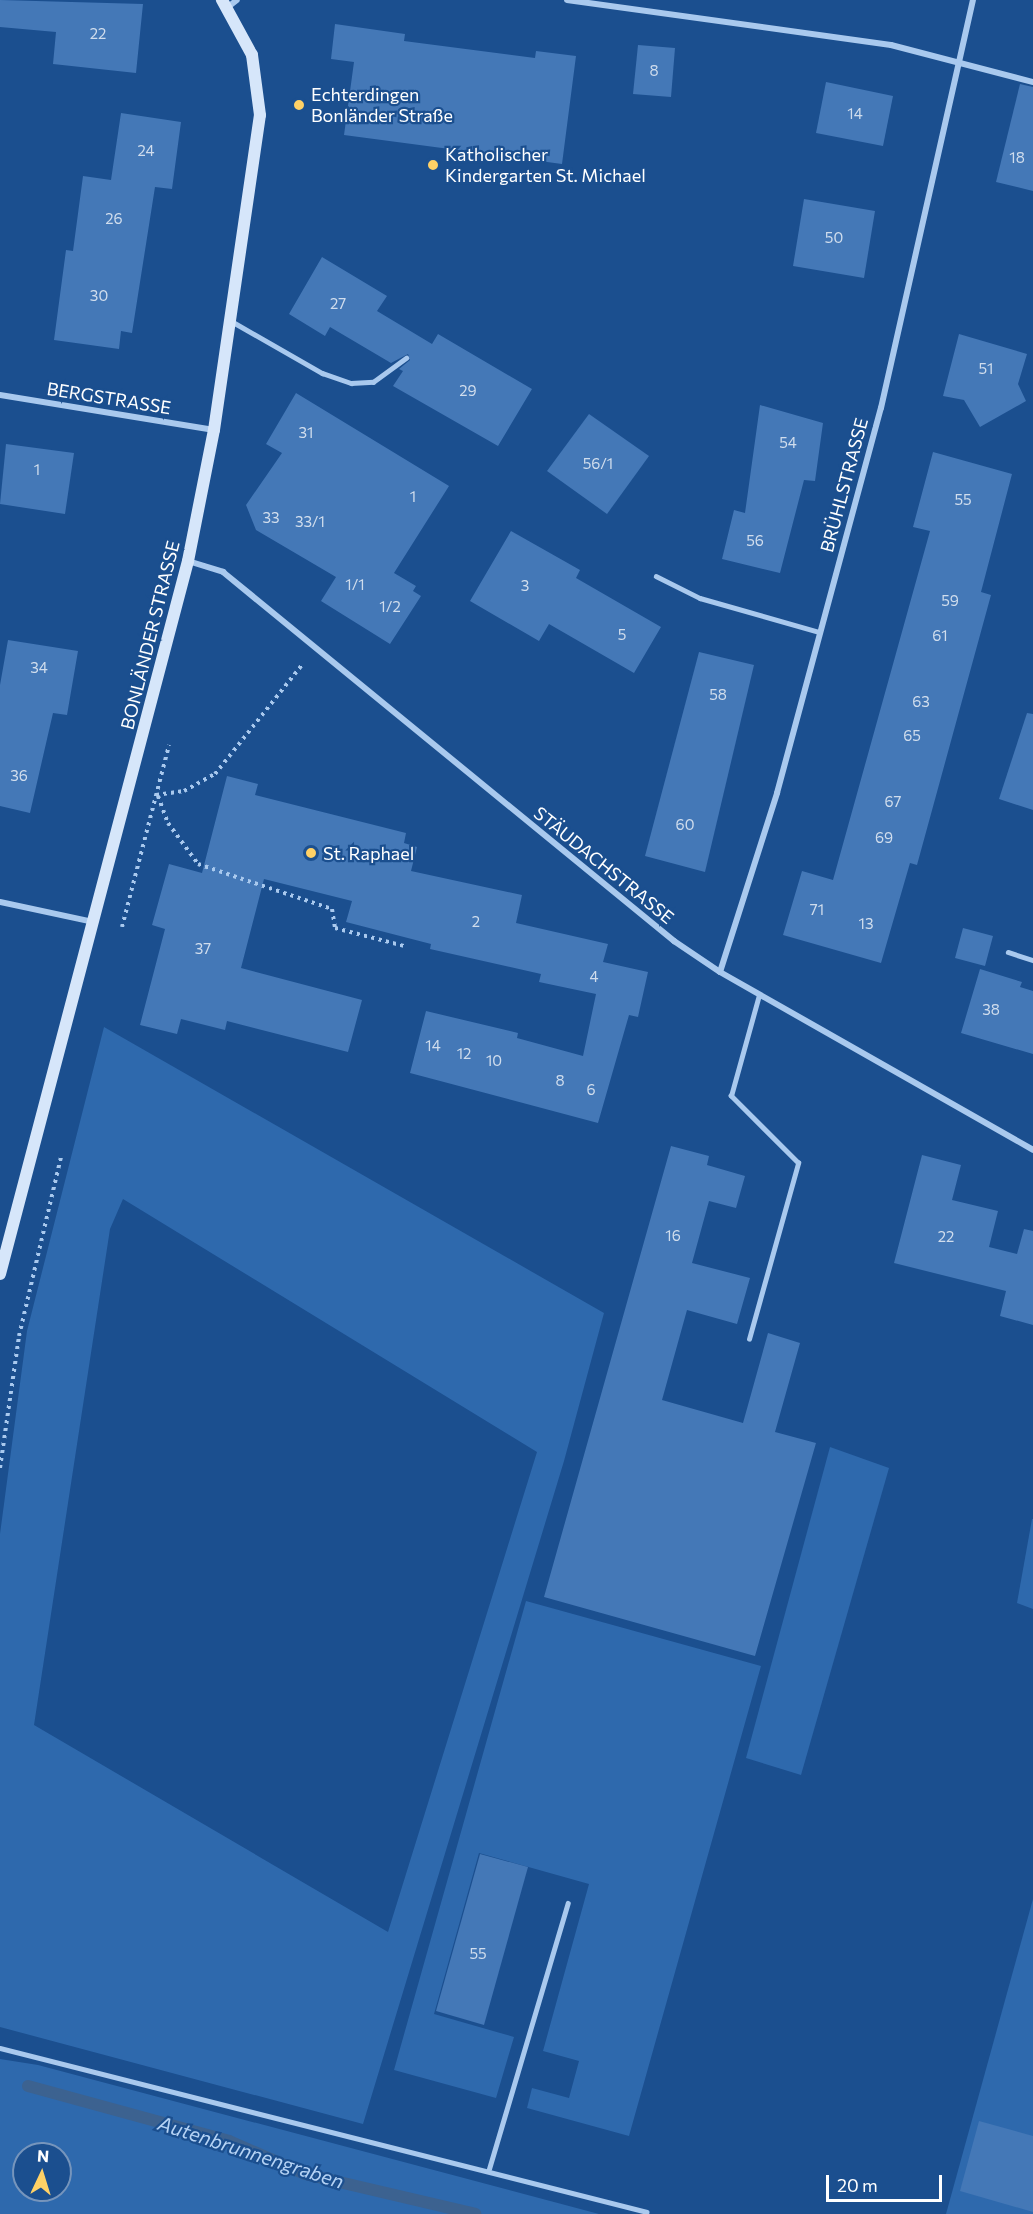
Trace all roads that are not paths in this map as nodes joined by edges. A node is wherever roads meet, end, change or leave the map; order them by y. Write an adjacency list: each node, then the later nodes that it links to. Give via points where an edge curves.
1 (567, 0): 4 (street, via 891,45)
2 (972, 0): 4 (street, BRÜHLSTRASSE)
3 (229, 2): 6 (street, BONLÄNDER STRASSE, via 252,54 260,116)
4 (958, 60): 5 (street); 12 (street, BRÜHLSTRASSE, via 881,408)
5 (1033, 82)
6 (230, 321): 7 (lane, via 322,373 351,383 373,382); 9 (street, BONLÄNDER STRASSE)
7 (406, 358)
8 (0, 395): 9 (street, BERGSTRASSE)
9 (214, 430): 10 (street, BONLÄNDER STRASSE)
10 (189, 561): 14 (street, BONLÄNDER STRASSE); 17 (street, STÄUDACHSTRASSE, via 223,572 643,917)
11 (656, 576): 12 (lane, via 700,598)
12 (819, 632): 17 (street, BRÜHLSTRASSE, via 777,793)
13 (0, 902): 14 (street)
14 (94, 922): 20 (street, BONLÄNDER STRASSE)
15 (1008, 952): 16 (lane)
16 (1033, 960)
17 (720, 972): 18 (street, STÄUDACHSTRASSE)
18 (759, 995): 19 (street, STÄUDACHSTRASSE); 21 (lane, via 731,1096 798,1163)
19 (1033, 1150)
20 (0, 1274)
21 (749, 1339)
22 (568, 1903): 24 (lane)
23 (0, 2048): 24 (lane)
24 (489, 2169): 25 (lane)
25 (647, 2212)

